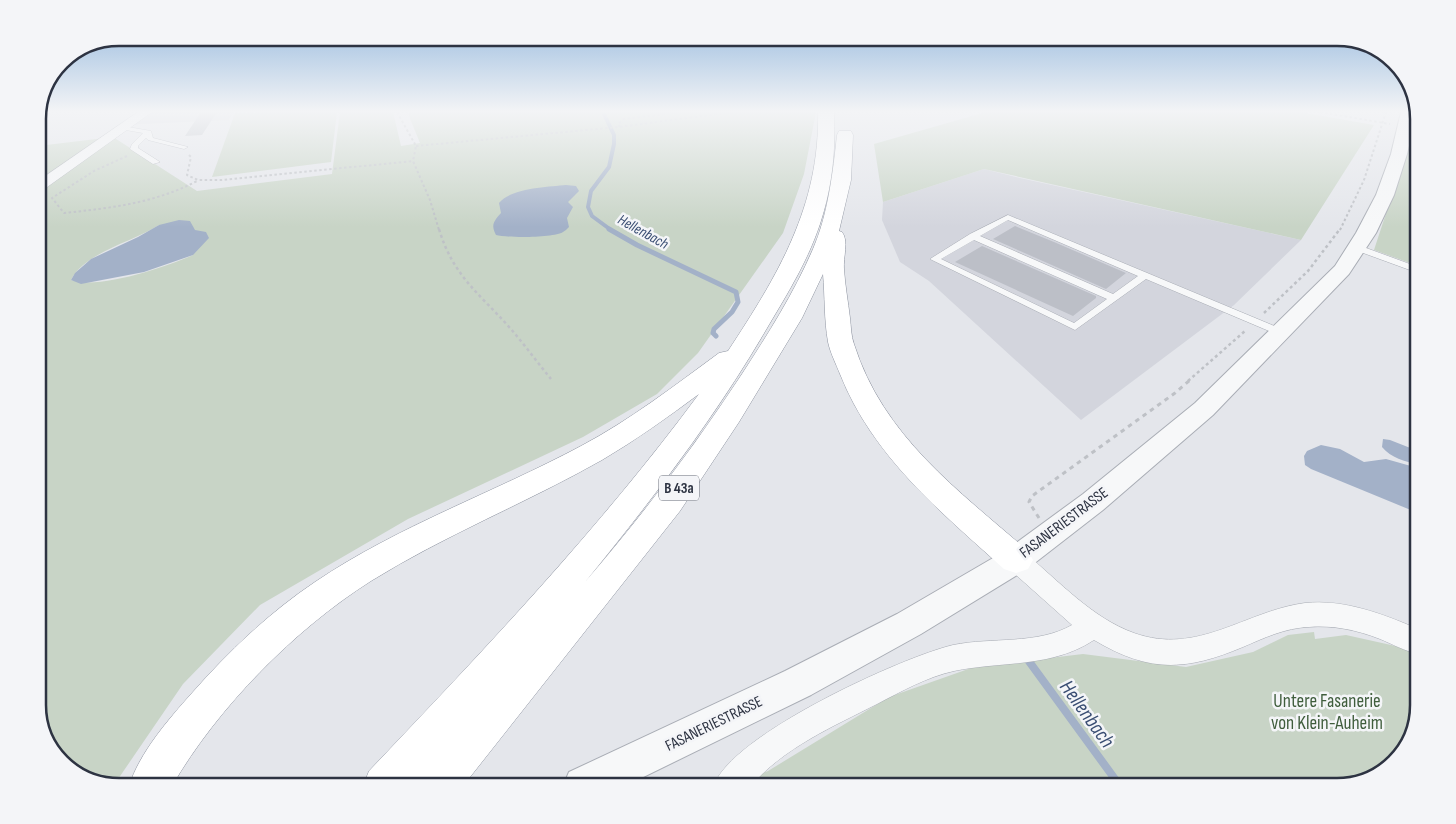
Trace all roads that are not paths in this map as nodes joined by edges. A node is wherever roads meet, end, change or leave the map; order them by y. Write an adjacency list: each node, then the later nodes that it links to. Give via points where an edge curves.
1 (90, 150): 7 (street)
2 (136, 150): 6 (lane)
3 (825, 150): 15 (highway, B 43a, via 822,179 795,260)
4 (844, 150): 8 (highway, B 43a)
5 (1400, 150): 10 (street, FASANERIESTRASSE, via 1388,187)
6 (156, 162)
7 (46, 181)
8 (838, 195): 16 (highway, via 833,267 841,343 858,385 900,452 930,484); 21 (highway, B 43a, via 824,248 812,274 790,318 730,415 630,553)
9 (974, 236): 12 (lane, via 1008,217); 13 (lane); 13 (lane, via 934,259 1075,327)
10 (1358, 248): 11 (lane); 14 (street, FASANERIESTRASSE, via 1342,270)
11 (1410, 267)
12 (1144, 275): 13 (lane); 14 (lane)
13 (1114, 298)
14 (1280, 332): 16 (street, FASANERIESTRASSE, via 1198,414 1048,538)
15 (746, 346): 19 (highway, via 626,433 401,548 327,592 257,652 206,704 175,744); 20 (highway, B 43a, via 634,500 540,612)
16 (1016, 560): 17 (street); 22 (street, FASANERIESTRASSE, via 910,624 798,683)
17 (1094, 625): 18 (street, via 1130,645 1167,653 1210,648 1287,618 1328,614 1374,623); 23 (street, via 1057,644 954,658 907,674 798,730)
18 (1410, 639)
19 (155, 778)
20 (391, 778)
21 (444, 778)
22 (600, 778)
23 (738, 778)

